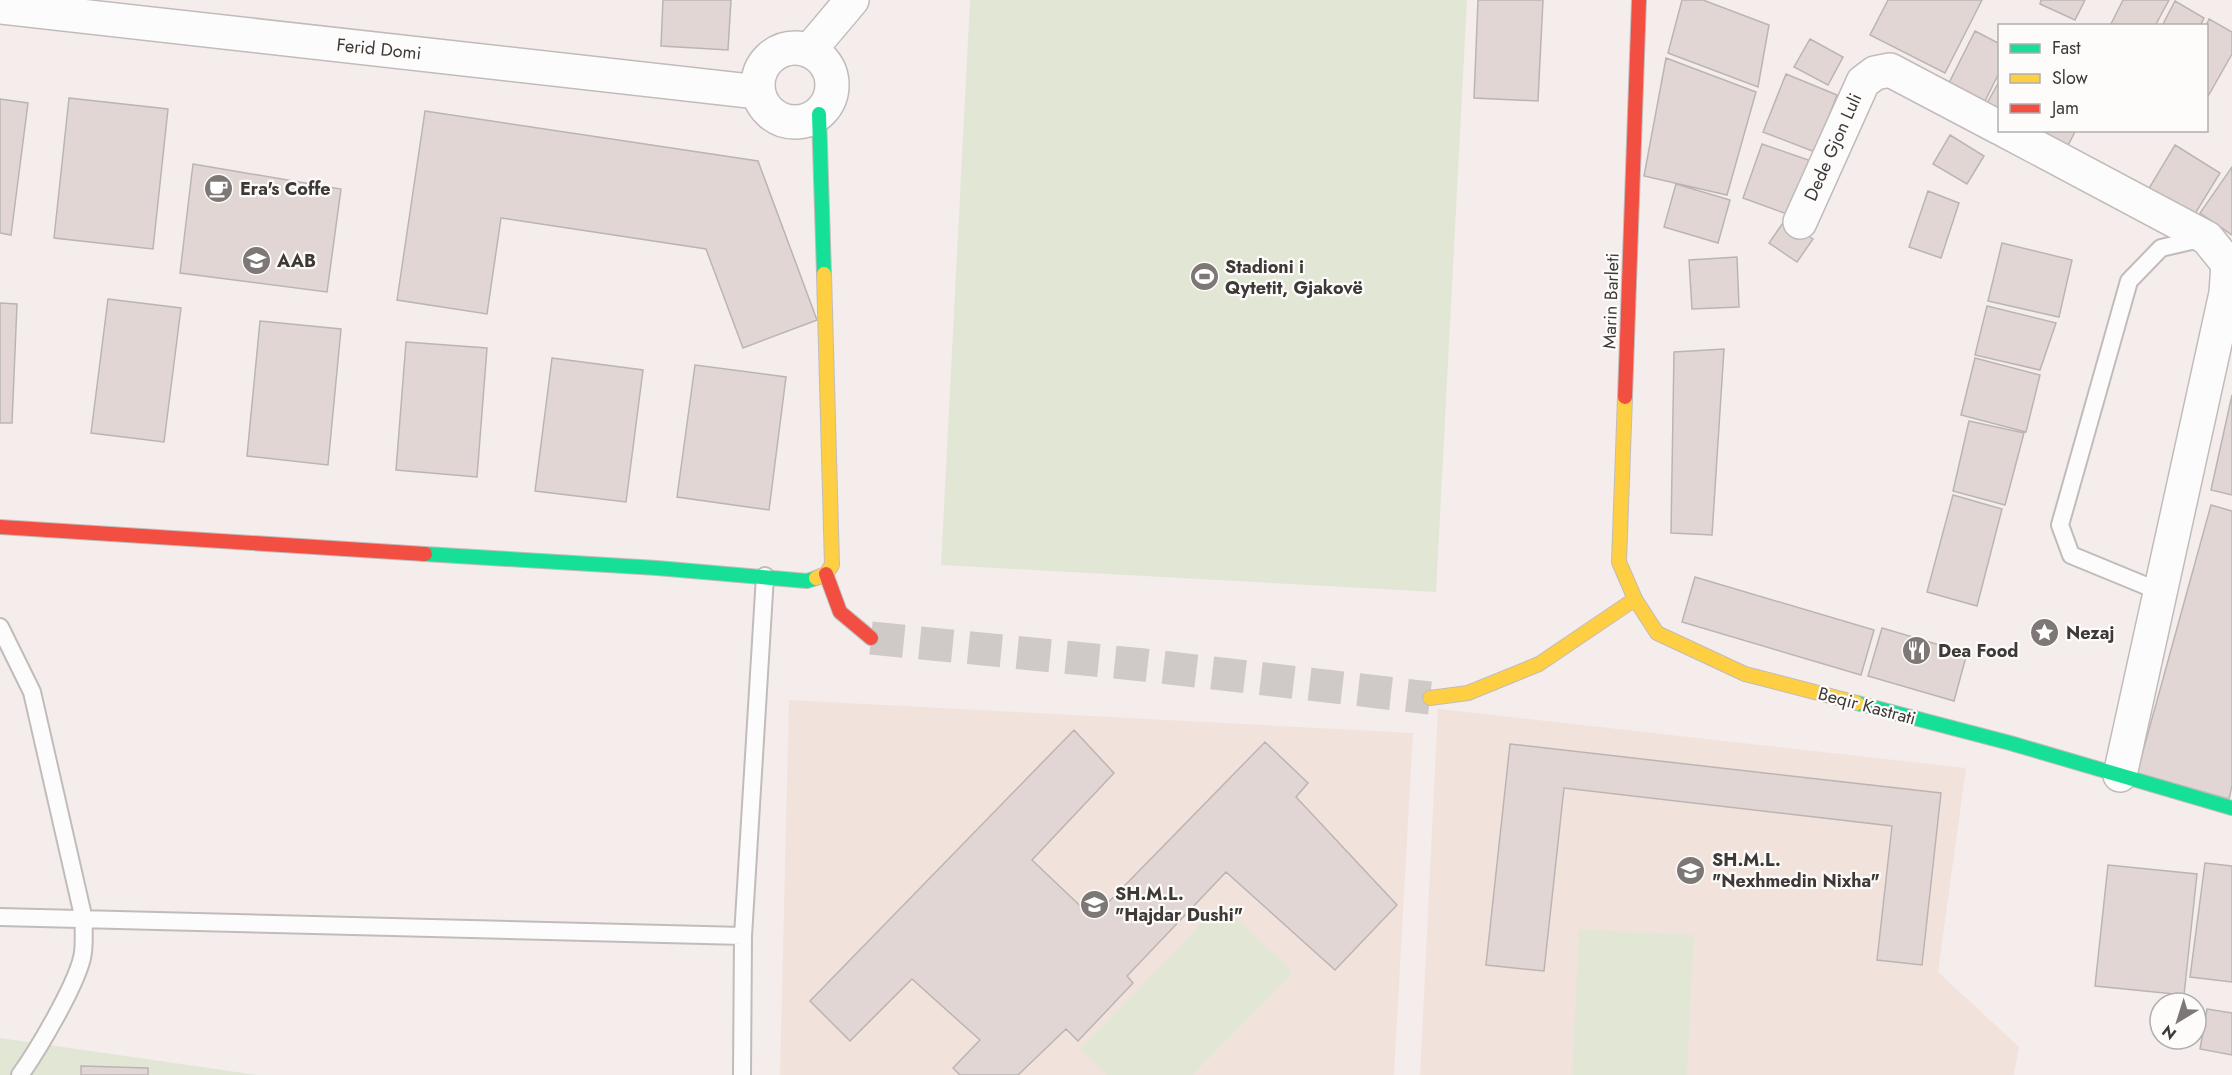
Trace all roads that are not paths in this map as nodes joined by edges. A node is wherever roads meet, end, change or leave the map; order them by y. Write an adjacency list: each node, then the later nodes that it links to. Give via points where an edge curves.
1 (852, 0): 4 (street)
2 (1639, 0): 15 (street, Marin Barleti, via 1619,562)
3 (0, 7): 5 (street, Ferid Domi)
4 (808, 51): 5 (street, via 795,48 772,57 763,66); 6 (street, via 828,68 832,80 830,99)
5 (758, 92): 6 (street, via 763,104 782,120 795,123)
6 (819, 114): 12 (street, via 832,565)
7 (1998, 127): 9 (street, Dede Gjon Luli, via 1890,70 1875,73 1863,82)
8 (2008, 132): 10 (street)
9 (1800, 222)
10 (2207, 238): 14 (street, via 2228,264 2226,293); 14 (lane, via 2161,248 2128,281 2060,525 2071,555)
11 (0, 527): 13 (street)
12 (826, 574): 13 (street, via 807,581); 17 (street, via 831,600 849,626)
13 (765, 576): 23 (lane)
14 (2161, 592): 19 (street)
15 (1635, 599): 18 (street, via 1539,664 1468,693); 19 (street, Beqir Kastrati, via 1657,633 1745,674)
16 (0, 627): 22 (lane, via 32,692)
17 (871, 638)
18 (1430, 698)
19 (2120, 775): 20 (street, Beqir Kastrati)
20 (2232, 808)
21 (0, 917): 22 (lane)
22 (84, 920): 23 (lane); 24 (lane, via 82,958 74,978)
23 (743, 936): 25 (lane)
24 (20, 1075)
25 (742, 1075)

